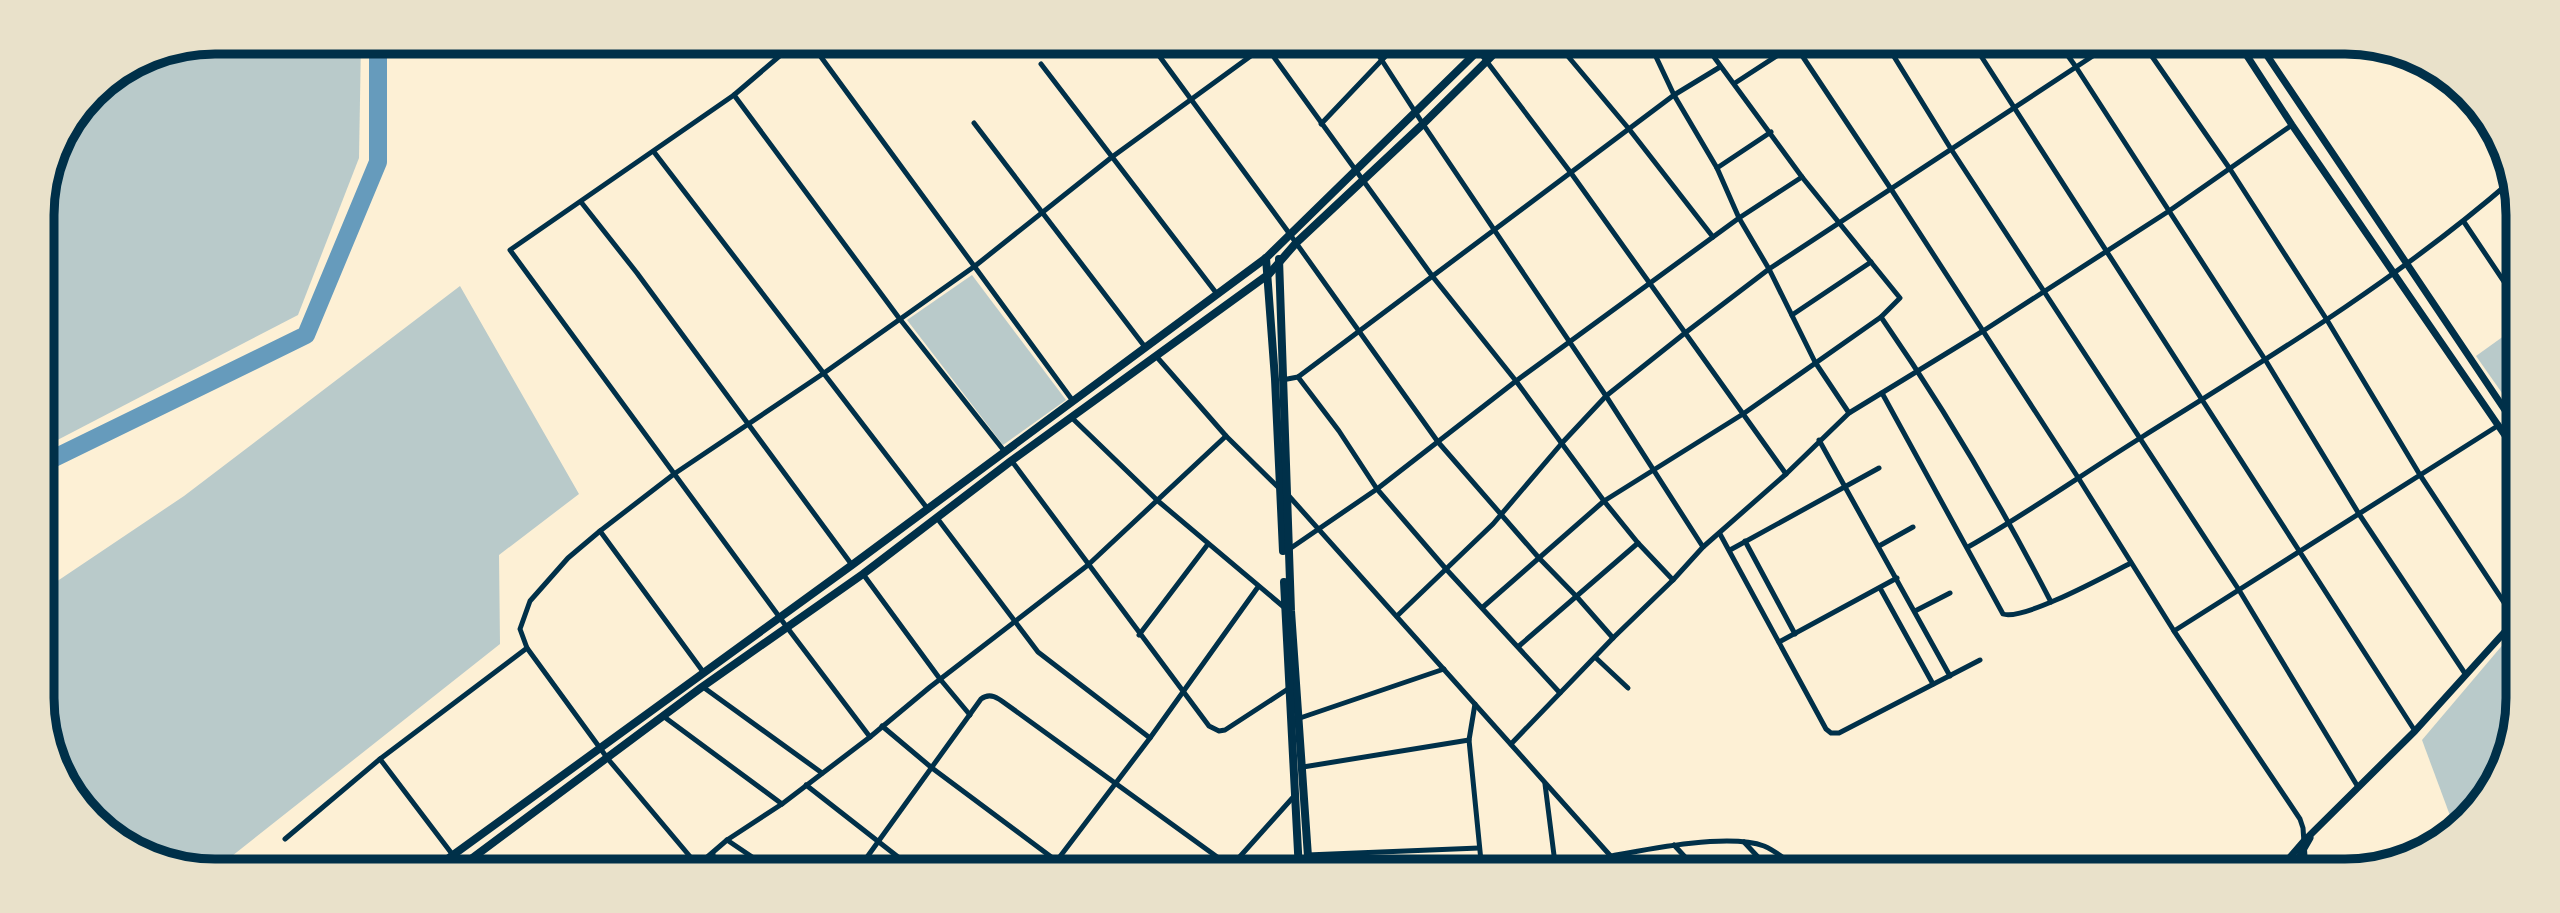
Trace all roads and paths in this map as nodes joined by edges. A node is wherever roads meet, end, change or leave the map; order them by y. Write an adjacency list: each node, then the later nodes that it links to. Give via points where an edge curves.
1 (1379, 54): 23 (street)
2 (1387, 54): 23 (street)
3 (1473, 54): 33 (main road)
4 (1481, 54): 24 (street)
5 (1494, 54): 24 (main road)
6 (1566, 54): 38 (street)
7 (1655, 54): 30 (street)
8 (1711, 54): 26 (street)
9 (1778, 54): 28 (street)
10 (1802, 54): 50 (street)
11 (1893, 54): 40 (street)
12 (1980, 54): 32 (street)
13 (2067, 54): 27 (street)
14 (2096, 54): 27 (street)
15 (2149, 54): 44 (street)
16 (2246, 54): 37 (street)
17 (2266, 54): 66 (street)
18 (781, 55): 29 (street)
19 (819, 55): 67 (street)
20 (1158, 55): 31 (street)
21 (1251, 55): 31 (street)
22 (1274, 55): 35 (street)
23 (1382, 59): 33 (street); 35 (street)
24 (1486, 62): 36 (main road); 46 (street)
25 (1041, 64): 42 (street)
26 (1720, 67): 28 (street); 30 (street)
27 (2076, 67): 32 (street); 53 (street)
28 (1735, 83): 39 (street)
29 (734, 95): 41 (street); 78 (street)
30 (1674, 95): 38 (street); 43 (street)
31 (1191, 99): 42 (street); 58 (street)
32 (2015, 107): 40 (street); 62 (street)
33 (1415, 111): 36 (street); 45 (main road)
34 (974, 123): 52 (street)
35 (1321, 124): 45 (street)
36 (1423, 124): 48 (main road); 57 (street)
37 (2292, 125): 44 (street); 69 (street)
38 (1629, 129): 46 (street); 59 (street)
39 (1771, 132): 43 (street); 47 (street)
40 (1951, 149): 50 (street); 74 (street)
41 (654, 152): 51 (street); 89 (street)
42 (1112, 157): 52 (street); 75 (street)
43 (1717, 168): 54 (street)
44 (2230, 169): 53 (street); 79 (street)
45 (1356, 170): 48 (street); 58 (main road)
46 (1571, 173): 57 (street); 72 (street)
47 (1802, 177): 54 (street); 56 (street)
48 (1364, 180): 60 (main road); 71 (street)
49 (2503, 188): 55 (street)
50 (1891, 189): 56 (street); 80 (street)
51 (581, 202): 101 (street); 113 (street, via 510,250)
52 (1043, 211): 67 (street); 84 (street)
53 (2169, 211): 62 (street); 86 (street)
54 (1739, 218): 59 (street); 68 (street)
55 (2464, 222): 66 (street); 73 (street)
56 (1838, 223): 65 (street); 68 (street)
57 (1495, 231): 71 (street); 83 (street)
58 (1289, 233): 60 (street); 61 (main road)
59 (1713, 237): 72 (street)
60 (1296, 243): 64 (main road); 81 (street)
61 (1276, 247): 63 (main road); 64 (main road)
62 (2106, 252): 74 (street); 95 (street)
63 (1266, 258): 70 (main road); 75 (main road)
64 (1279, 261): 70 (main road); 91 (main road)
65 (1871, 262): 76 (street); 77 (street, via 1900,298)
66 (2407, 264): 69 (street); 97 (street)
67 (975, 265): 78 (street); 96 (street)
68 (1769, 269): 76 (street); 82 (street)
69 (2394, 273): 79 (street); 102 (street)
70 (1269, 274): 85 (main road); 91 (main road)
71 (1433, 276): 81 (street); 92 (street)
72 (1649, 283): 82 (street); 83 (street)
73 (2506, 285)
74 (2045, 290): 80 (street); 105 (street)
75 (1217, 294): 84 (main road)
76 (1792, 315): 87 (street)
77 (1881, 317): 87 (street); 88 (street)
78 (899, 318): 89 (street); 109 (street)
79 (2327, 320): 86 (street); 115 (street)
80 (1983, 331): 88 (street); 116 (street)
81 (1359, 332): 90 (street); 107 (street)
82 (1685, 333): 94 (street); 99 (street)
83 (1570, 342): 92 (street); 94 (street)
84 (1145, 347): 96 (main road)
85 (1156, 356): 100 (main road); 103 (street)
86 (2266, 361): 95 (street); 123 (street)
87 (1815, 362): 98 (street); 99 (street)
88 (1918, 370): 93 (street); 126 (street)
89 (824, 373): 101 (street); 122 (street)
90 (1298, 377): 91 (street); 118 (street)
91 (1278, 380): 119 (main road)
92 (1516, 381): 107 (street); 108 (street)
93 (1882, 393): 98 (street); 136 (street)
94 (1606, 396): 108 (street); 112 (street)
95 (2203, 400): 105 (street); 139 (street)
96 (1073, 401): 109 (main road)
97 (2506, 412)
98 (1849, 413): 106 (street)
99 (1744, 414): 112 (street); 114 (street)
100 (1071, 417): 110 (main road); 121 (street)
101 (749, 424): 113 (street); 142 (street)
102 (2499, 425): 104 (street); 115 (street)
103 (1226, 436): 119 (street); 121 (street)
104 (2506, 436)
105 (2141, 438): 116 (street); 150 (street)
106 (1819, 440): 114 (street); 117 (street)
107 (1438, 442): 118 (street); 124 (street)
108 (1562, 443): 120 (street); 124 (street)
109 (1004, 451): 110 (street); 122 (main road)
110 (1011, 461): 125 (main road); 143 (street)
111 (1879, 467): 117 (street)
112 (1652, 470): 120 (street); 135 (street)
113 (674, 474): 129 (street); 159 (street)
114 (1786, 474): 130 (street)
115 (2420, 475): 123 (street); 154 (street)
116 (2079, 479): 126 (street); 141 (street)
117 (1846, 486): 131 (street); 134 (street)
118 (1377, 489): 128 (street); 144 (street)
119 (1284, 492): 128 (street); 137 (main road); 156 (main road)
120 (1604, 501): 132 (street); 140 (street)
121 (1158, 502): 133 (street); 143 (street)
122 (927, 508): 142 (main road)
123 (2359, 514): 139 (street); 174 (street)
124 (1502, 515): 140 (street); 144 (street)
125 (937, 518): 145 (main road); 160 (street)
126 (2010, 523): 136 (street); 153 (street)
127 (1913, 527): 134 (street)
128 (1319, 528): 137 (street); 158 (street)
129 (600, 531): 169 (street, via 568,558 530,601 520,629); 173 (street)
130 (1720, 534): 135 (street); 138 (street)
131 (1745, 541): 138 (street); 164 (street)
132 (1638, 543): 147 (street); 152 (street)
133 (1208, 544): 148 (street); 165 (street)
134 (1879, 546): 146 (street)
135 (1703, 547): 147 (street)
136 (1968, 547): 153 (street, via 2003,614 2018,615)
137 (1288, 550): 156 (main road)
138 (1730, 550): 167 (street)
139 (2300, 551): 150 (street); 188 (street)
140 (1539, 558): 152 (street); 155 (street)
141 (2131, 563): 153 (street); 162 (street)
142 (852, 565): 159 (main road)
143 (1088, 565): 160 (street); 165 (street)
144 (1446, 569): 155 (street); 158 (street)
145 (863, 574): 161 (main road); 176 (street)
146 (1897, 579): 149 (street); 157 (street)
147 (1673, 580): 166 (street)
148 (1258, 587): 156 (street); 181 (street)
149 (1880, 588): 164 (street); 177 (street)
150 (2239, 590): 162 (street); 203 (street)
151 (1950, 593): 157 (street)
152 (1577, 597): 166 (street); 168 (street)
153 (2051, 602)
154 (2506, 605)
155 (1483, 607): 168 (street)
156 (1288, 610): 179 (main road); 186 (main road)
157 (1915, 611): 175 (street)
158 (1397, 617): 172 (street)
159 (780, 618): 161 (street); 173 (main road)
160 (1015, 622): 176 (street); 190 (street, via 1038,652)
161 (786, 626): 178 (main road); 189 (street)
162 (2174, 631): 210 (street, via 2300,819)
163 (2506, 631): 174 (street)
164 (1795, 634): 167 (street)
165 (1139, 635): 181 (street)
166 (1613, 638): 170 (street)
167 (1779, 642): 177 (street, via 1831,733)
168 (1519, 646): 182 (street)
169 (527, 648): 193 (street); 194 (street)
170 (1596, 658): 180 (street); 182 (street)
171 (1980, 660): 175 (street)
172 (1444, 669): 183 (street); 186 (street)
173 (704, 673): 193 (main road)
174 (2466, 675): 188 (street)
175 (1950, 676): 177 (street)
176 (940, 679): 184 (street); 187 (street)
177 (1933, 684)
178 (702, 687): 185 (main road); 198 (street)
179 (1291, 687): 181 (street, via 1219,731 1205,723); 204 (main road)
180 (1628, 688)
181 (1182, 691): 190 (street)
182 (1560, 693): 192 (street)
183 (1475, 704): 191 (street); 192 (street)
184 (970, 715): 197 (street); 199 (street, via 984,696 996,697)
185 (663, 716): 195 (main road); 205 (street)
186 (1300, 718): 196 (main road)
187 (882, 726): 189 (street); 197 (street)
188 (2415, 731): 203 (street)
189 (870, 737): 198 (street)
190 (1150, 738): 199 (street)
191 (1469, 740): 196 (street); 213 (street)
192 (1511, 744): 200 (street)
193 (600, 747): 195 (street); 216 (main road)
194 (380, 758): 207 (street); 216 (street)
195 (608, 759): 233 (main road); 234 (street)
196 (1303, 766): 202 (main road)
197 (932, 768): 209 (street); 239 (street)
198 (822, 772): 201 (street)
199 (1116, 782): 240 (street); 241 (street)
200 (1545, 782): 218 (street); 223 (street)
201 (806, 785): 205 (street); 209 (street)
202 (1304, 787): 204 (street); 217 (main road)
203 (2358, 787): 206 (street)
204 (1294, 795): 220 (main road); 242 (street)
205 (782, 804): 208 (street)
206 (2313, 832): 210 (street); 214 (street)
207 (285, 839)
208 (727, 840): 215 (street); 219 (street)
209 (879, 841): 237 (street); 238 (street)
210 (2304, 841): 214 (street); 228 (street)
211 (1744, 842): 212 (street); 226 (street); 227 (street)
212 (1674, 845): 218 (street); 225 (street)
213 (1479, 848): 217 (street); 222 (street)
214 (2304, 850): 229 (street); 230 (street)
215 (713, 854): 235 (street); 236 (street)
216 (453, 855): 231 (main road); 232 (street)
217 (1307, 855): 221 (main road)
218 (1611, 856): 224 (street)
219 (754, 858)
220 (1298, 858)
221 (1307, 858)
222 (1480, 858)
223 (1554, 858)
224 (1613, 858)
225 (1686, 858)
226 (1759, 858)
227 (1784, 858)
228 (2289, 858)
229 (2299, 858)
230 (2305, 858)
231 (448, 859)
232 (455, 859)
233 (474, 859)
234 (692, 859)
235 (707, 859)
236 (713, 859)
237 (866, 859)
238 (901, 859)
239 (1054, 859)
240 (1059, 859)
241 (1215, 859)
242 (1238, 859)

